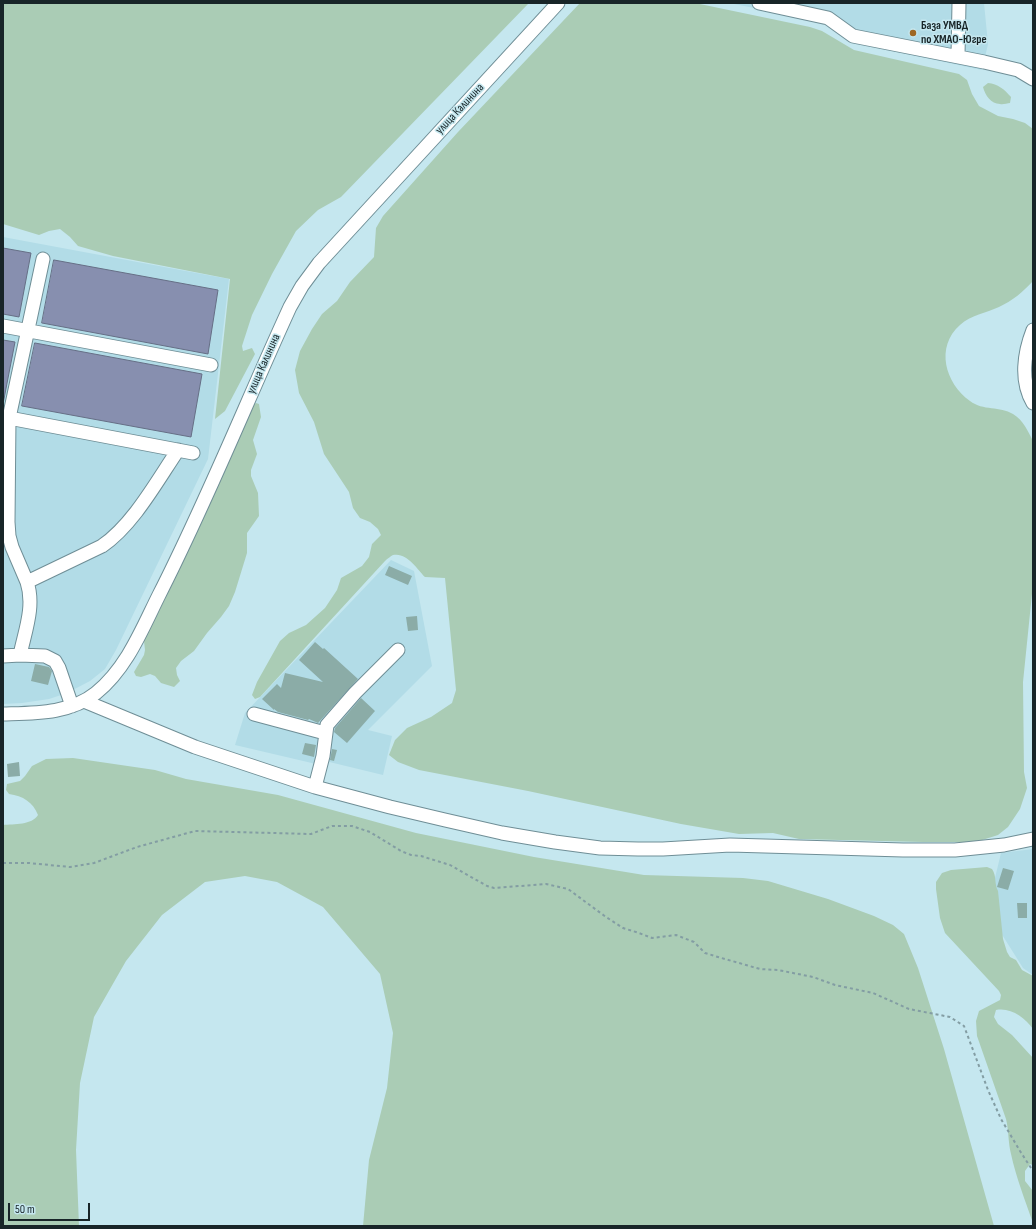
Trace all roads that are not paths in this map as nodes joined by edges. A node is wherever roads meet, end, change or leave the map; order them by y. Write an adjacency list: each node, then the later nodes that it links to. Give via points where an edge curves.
1 (558, 3): 19 (street, улица Калинина, via 319,263 302,286 290,307 173,568 131,650 113,676 96,694)
2 (759, 3): 4 (street, via 828,18 852,36)
3 (959, 3): 4 (street)
4 (958, 56): 5 (street, via 1018,70)
5 (1033, 79)
6 (43, 259): 8 (street)
7 (3, 326): 8 (street)
8 (28, 330): 10 (street); 12 (street)
9 (1033, 330): 11 (street, via 1026,354 1025,371 1028,392)
10 (211, 365)
11 (1033, 403)
12 (6, 418): 13 (street); 15 (street, via 9,536)
13 (178, 450): 14 (street); 15 (street, via 143,501 113,538 102,546)
14 (193, 453)
15 (27, 582): 18 (street, via 30,612)
16 (398, 650): 23 (street, via 327,725)
17 (3, 656): 18 (street)
18 (20, 656): 20 (street, via 44,656 55,661)
19 (84, 701): 20 (street, улица Калинина); 24 (street, via 194,747)
20 (72, 706): 21 (street, улица Калинина, via 47,712)
21 (3, 714)
22 (254, 714): 23 (street)
23 (325, 733): 24 (street, via 323,756)
24 (315, 786): 25 (street, via 390,807 502,833 600,848 663,849 730,844 955,850)
25 (1033, 839)

